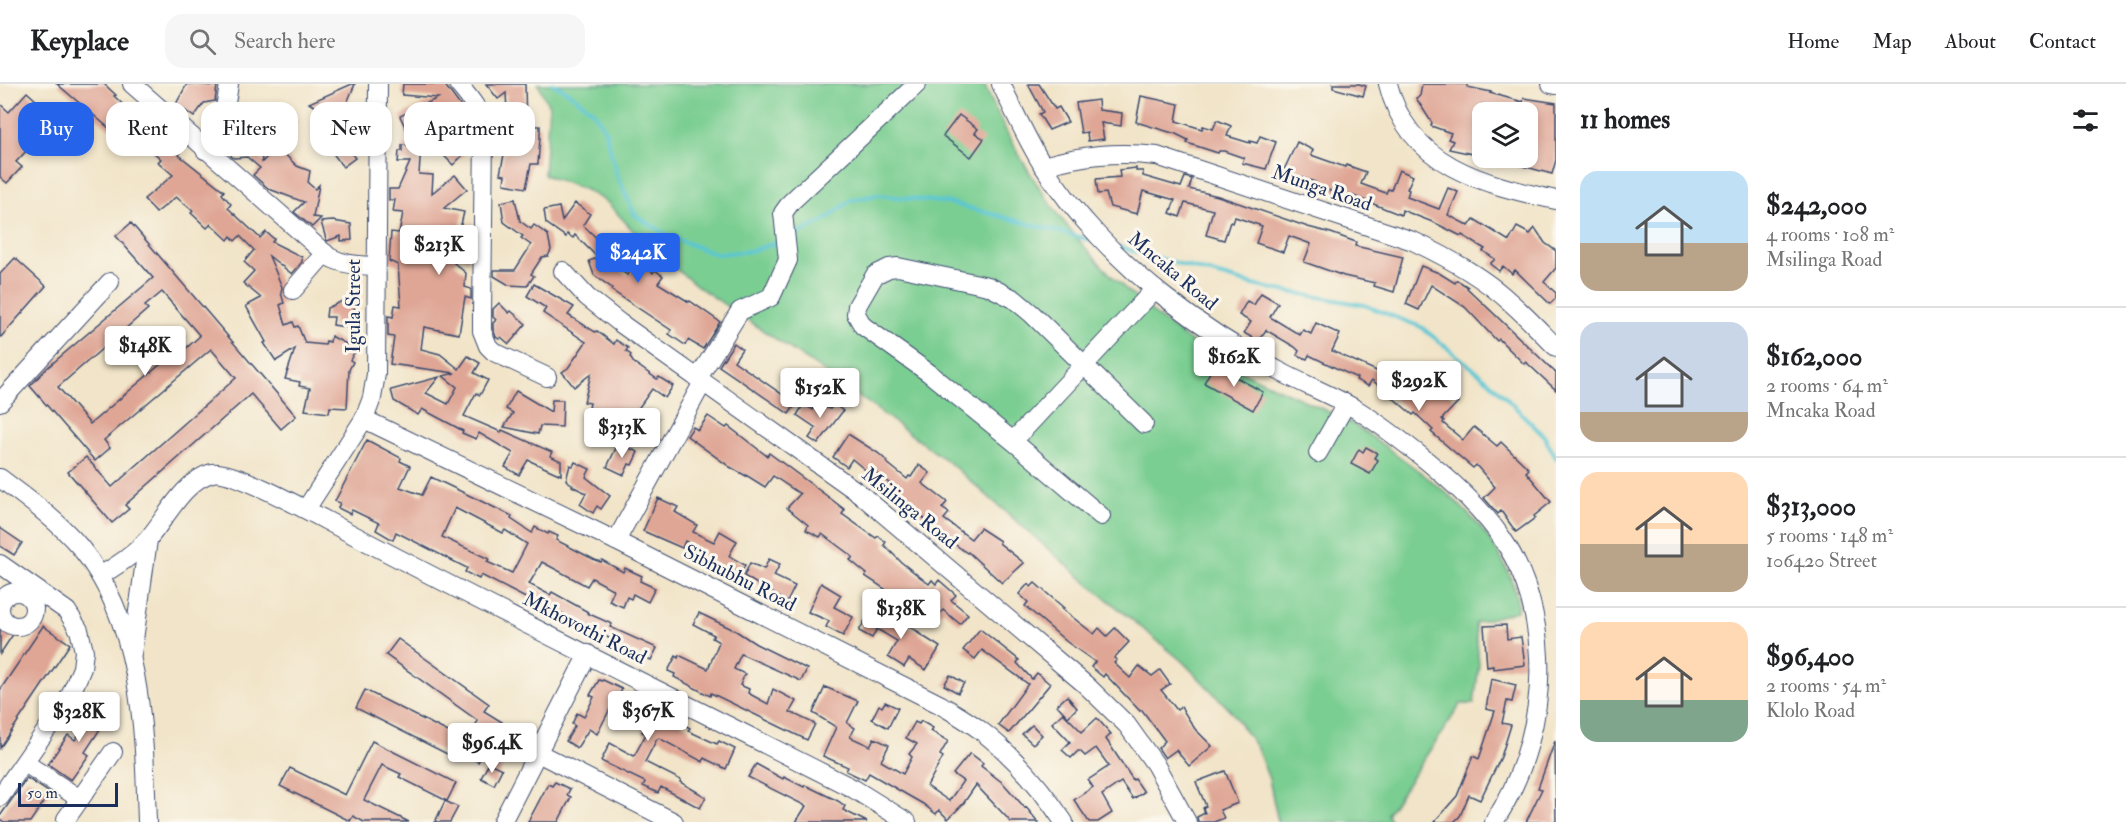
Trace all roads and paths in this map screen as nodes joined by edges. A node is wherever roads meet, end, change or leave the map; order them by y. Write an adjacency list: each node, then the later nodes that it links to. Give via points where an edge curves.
1 (132, 84): 11 (street)
2 (229, 84): 10 (street)
3 (378, 84): 16 (street, Igula Street)
4 (458, 84): 23 (street, via 483,120 484,339 494,351)
5 (917, 84): 24 (street, via 791,202 783,213 788,260 771,297 740,311)
6 (1001, 84): 13 (street, Mncaka Road)
7 (1388, 84): 14 (street, via 1403,123 1425,150 1468,175)
8 (1551, 84): 9 (street)
9 (1556, 85)
10 (226, 102)
11 (201, 146)
12 (212, 156): 15 (street)
13 (1043, 166): 19 (street, Mncaka Road, via 1083,218); 21 (street, Munga Road, via 1103,153 1157,156 1413,241 1487,283)
14 (1556, 200)
15 (325, 253): 16 (street, via 338,261); 20 (street)
16 (376, 266): 27 (street, Igula Street, via 376,374)
17 (563, 271): 24 (street, Msilinga Road, via 595,304)
18 (110, 282): 25 (street)
19 (1155, 289): 22 (street); 26 (street, Mncaka Road, via 1217,336)
20 (293, 290)
21 (1556, 348)
22 (1084, 365): 28 (street); 29 (street); 29 (street, via 1032,314 1003,292 898,267 882,270 875,276 857,306 856,314 863,326)
23 (547, 378)
24 (700, 380): 35 (street); 54 (street, Msilinga Road, via 859,493 1086,685 1127,725 1155,764)
25 (0, 402)
26 (1346, 404): 30 (street); 42 (street, Mncaka Road, via 1406,444 1450,480 1501,534 1531,598)
27 (364, 419): 32 (street, Igula Street); 35 (street, Sibhubhu Road)
28 (1144, 424)
29 (1013, 441): 33 (street)
30 (1318, 453)
31 (0, 478): 37 (street, via 47,514 80,547)
32 (306, 509): 34 (street, Mkhovothi Road, via 228,473 213,473 191,486); 40 (street, Mkhovothi Road)
33 (1101, 516)
34 (148, 540): 37 (street, Mkhovothi Road); 41 (street)
35 (616, 541): 53 (street, Sibhubhu Road, via 941,705 979,729 1015,761)
36 (0, 564): 38 (street)
37 (100, 576): 41 (street)
38 (31, 592): 39 (street, via 11,592); 39 (street, via 34,612 28,622 17,626 2,617); 45 (street, via 67,611 79,630 84,651 82,668 70,696)
39 (1, 597)
40 (588, 654): 44 (street); 52 (street, Mkhovothi Road, via 854,789)
41 (132, 659): 49 (street, via 140,705)
42 (1548, 681): 55 (street, Mncaka Road, via 1529,745)
43 (113, 752): 47 (street)
44 (538, 753): 50 (street); 51 (street)
45 (25, 763): 46 (street); 47 (street)
46 (0, 797)
47 (81, 799): 48 (street)
48 (66, 819)
49 (147, 822)
50 (502, 822)
51 (674, 822)
52 (907, 822)
53 (1064, 822)
54 (1186, 822)
55 (1494, 822)

